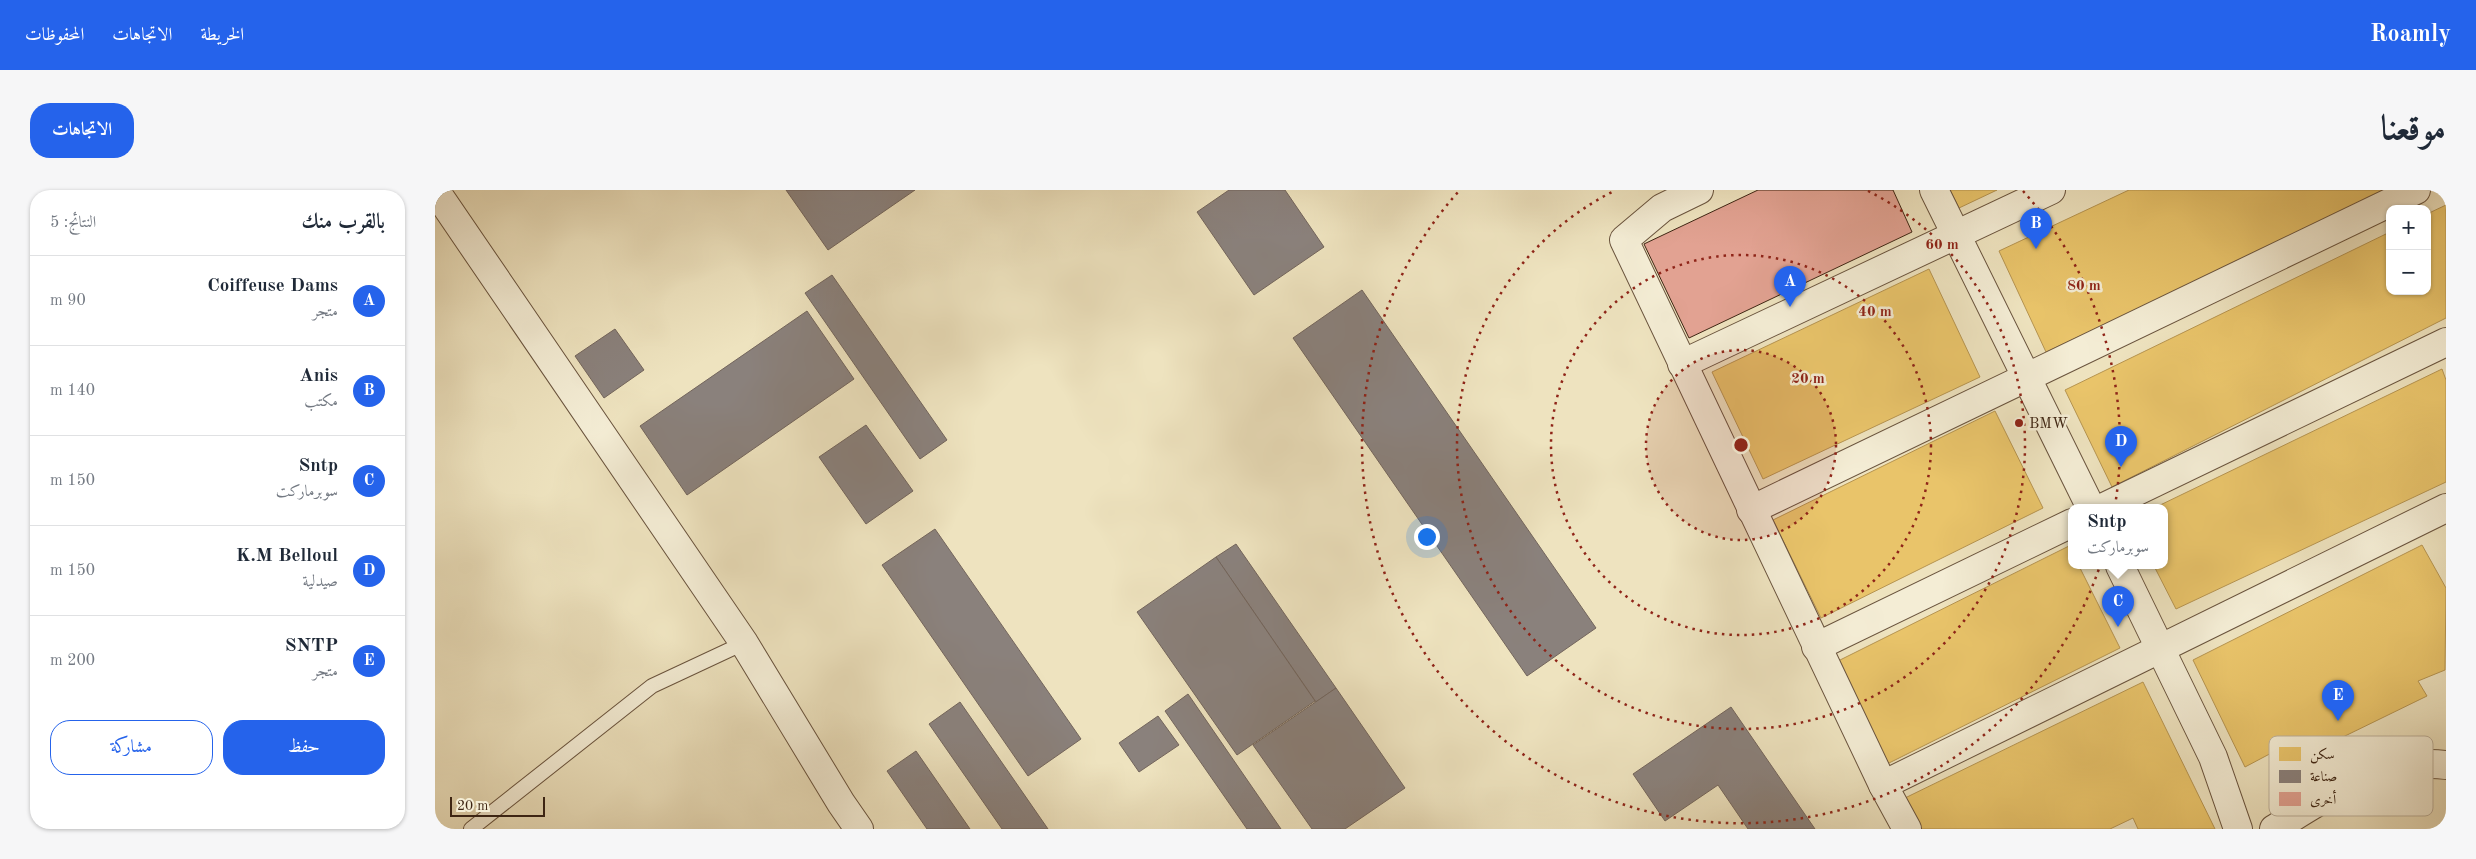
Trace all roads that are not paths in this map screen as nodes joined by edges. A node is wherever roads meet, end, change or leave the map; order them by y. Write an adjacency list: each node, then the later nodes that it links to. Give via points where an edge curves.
1 (435, 190): 16 (street)
2 (1699, 190): 8 (street, via 1662,208 1624,240)
3 (1934, 190): 6 (street)
4 (2051, 190): 6 (street)
5 (2416, 190): 9 (street)
6 (1955, 235): 8 (street); 9 (street)
7 (2446, 342): 11 (street)
8 (1682, 364): 13 (street)
9 (2025, 378): 10 (street); 13 (street)
10 (2089, 504)
11 (2110, 504)
12 (2446, 508): 18 (street)
13 (1751, 510): 17 (street)
14 (2068, 525): 17 (street)
15 (2122, 569): 18 (street)
16 (744, 643): 23 (lane, via 652,686); 24 (street)
17 (1816, 647): 21 (street)
18 (2161, 647): 21 (street); 26 (street, via 2213,757)
19 (2433, 764): 20 (street)
20 (2446, 765)
21 (1883, 785): 25 (street)
22 (2296, 816): 27 (street)
23 (471, 829)
24 (859, 829)
25 (1907, 829)
26 (2238, 829)
27 (2274, 829)

